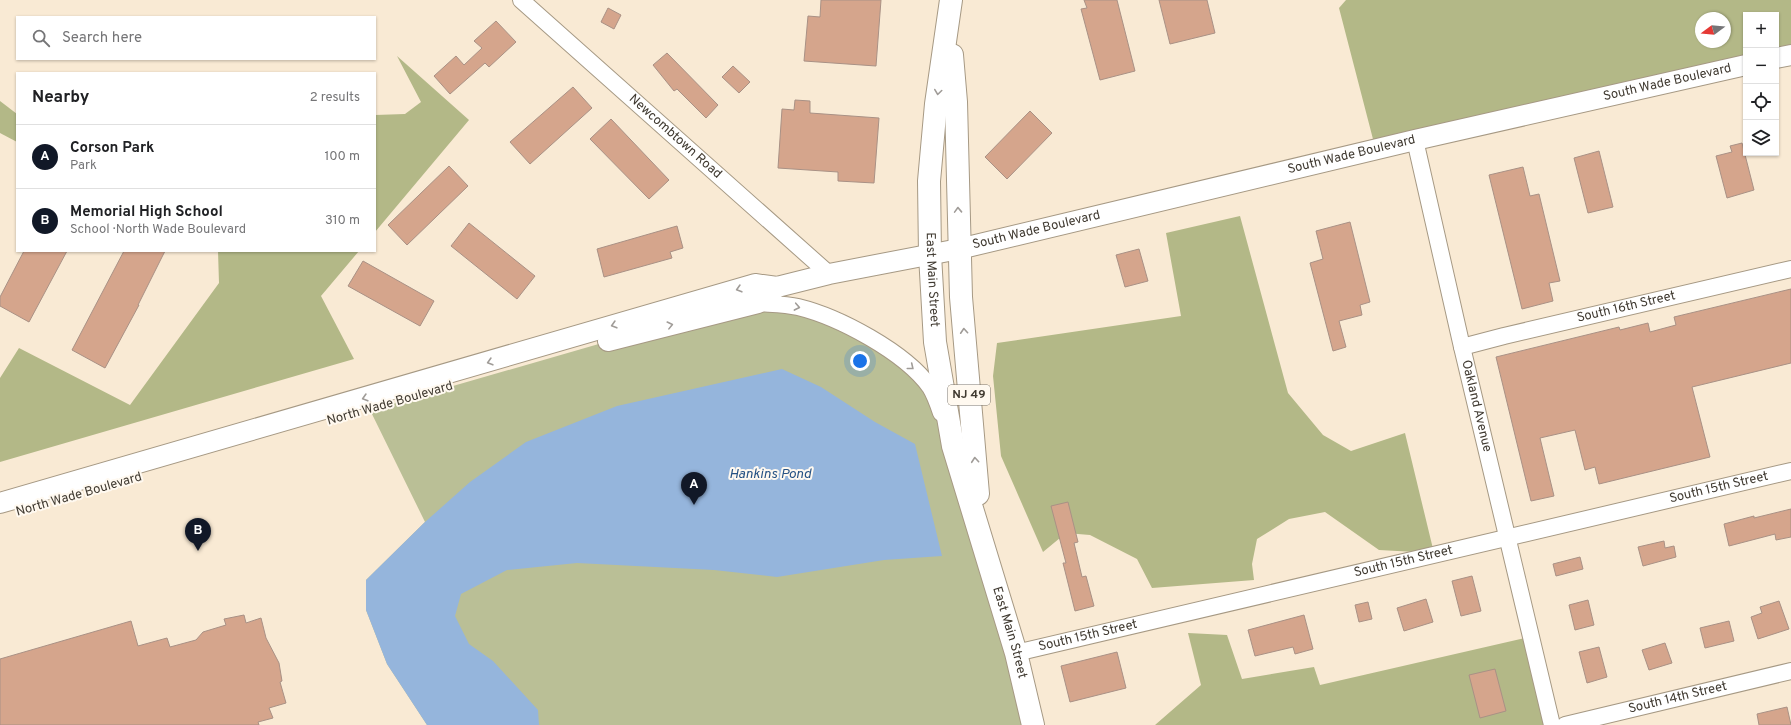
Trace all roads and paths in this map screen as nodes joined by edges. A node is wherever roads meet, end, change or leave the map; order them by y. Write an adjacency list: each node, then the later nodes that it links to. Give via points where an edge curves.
1 (521, 0): 10 (street, Newcombtown Road)
2 (950, 6): 7 (highway, East Main Street / NJ 49, one-way to 2, via 956,102); 8 (highway, East Main Street / NJ 49, one-way to 8, via 936,104 929,181)
3 (1791, 55): 4 (main road)
4 (1779, 57)
5 (1743, 66): 6 (main road, South Wade Boulevard)
6 (1416, 140): 7 (main road, South Wade Boulevard); 13 (street, Oakland Avenue)
7 (959, 249): 8 (main road, North Wade Boulevard); 19 (highway, East Main Street / NJ 49, one-way to 7, via 967,373)
8 (930, 255): 10 (main road, North Wade Boulevard); 14 (highway, East Main Street / NJ 49, via 935,342)
9 (1791, 269): 13 (street, South 16th Street)
10 (829, 274): 11 (main road, North Wade Boulevard)
11 (777, 287): 12 (main road, North Wade Boulevard); 16 (main road, North Wade Boulevard, one-way to 16, via 755,284)
12 (758, 303): 14 (street, one-way to 14, via 796,306 818,312 888,349 916,371 930,388); 17 (main road, North Wade Boulevard, one-way to 12, via 616,339)
13 (1462, 347): 18 (street, Oakland Avenue)
14 (954, 446): 19 (highway, East Main Street / NJ 49)
15 (1791, 471): 18 (street, South 15th Street)
16 (0, 504)
17 (0, 518)
18 (1507, 537): 20 (street, South 15th Street); 23 (street, Oakland Avenue)
19 (984, 541): 20 (highway, East Main Street / NJ 49)
20 (1016, 653): 22 (highway, East Main Street / NJ 49)
21 (1791, 671): 24 (street, South 14th Street)
22 (1033, 725)
23 (1552, 725)
24 (1565, 725)

